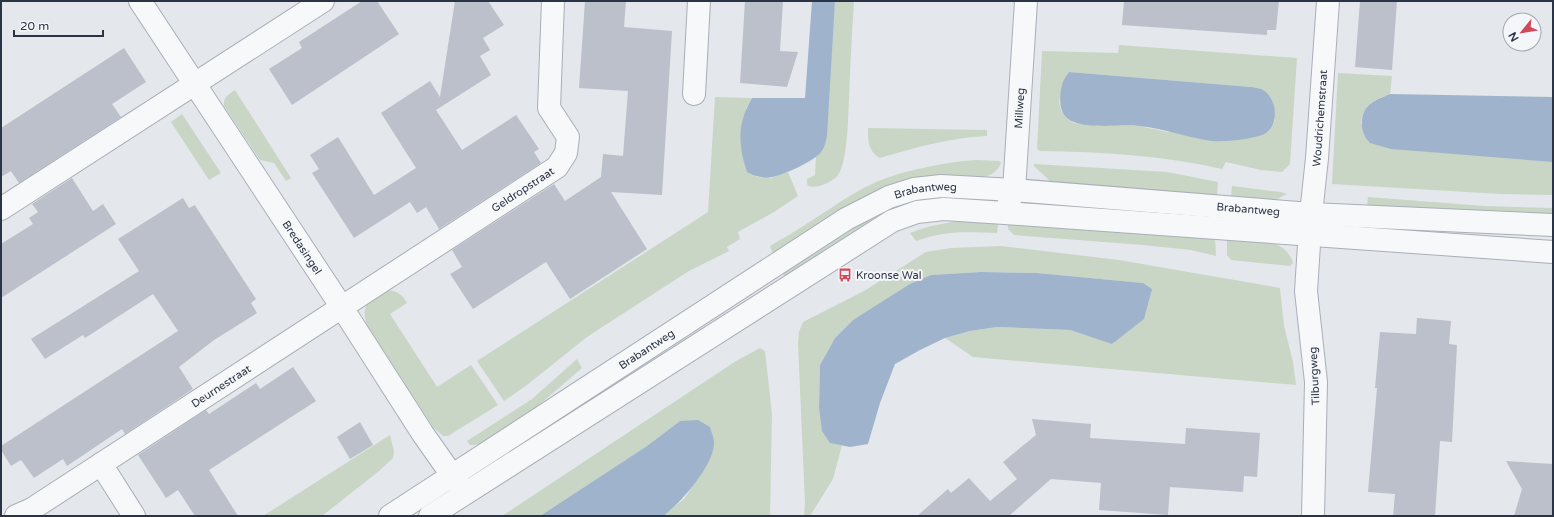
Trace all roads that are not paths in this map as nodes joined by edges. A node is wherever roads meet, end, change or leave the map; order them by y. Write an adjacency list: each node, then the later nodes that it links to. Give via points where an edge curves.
1 (140, 1): 7 (street, Bredasingel)
2 (323, 1): 7 (street)
3 (553, 1): 16 (street, Geldropstraat, via 549,108 568,137 566,154 557,167)
4 (699, 1): 8 (street)
5 (1026, 1): 9 (street, Millweg)
6 (1328, 1): 12 (street, Woudrichemstraat)
7 (195, 85): 10 (street); 16 (street, Bredasingel)
8 (694, 94)
9 (1014, 190): 11 (street, Millweg); 12 (street, Brabantweg); 18 (street, Brabantweg, via 941,186 914,189 867,208)
10 (1, 209)
11 (1005, 213): 14 (street, Brabantweg); 19 (street, Brabantweg, via 944,209 917,212 892,221)
12 (1311, 214): 13 (street, Brabantweg); 14 (street, Woudrichemstraat)
13 (1553, 225)
14 (1310, 236): 15 (street, Brabantweg); 24 (street, Tilburgweg, via 1306,291 1316,382)
15 (1553, 252)
16 (341, 306): 17 (street, Deurnestraat); 18 (street, Bredasingel)
17 (101, 464): 20 (street, Deurnestraat, via 32,509); 21 (street)
18 (452, 475): 19 (street, Bredasingel); 22 (street, Brabantweg)
19 (464, 493): 23 (street, Brabantweg)
20 (16, 516)
21 (134, 516)
22 (390, 516)
23 (430, 516)
24 (1313, 516)

